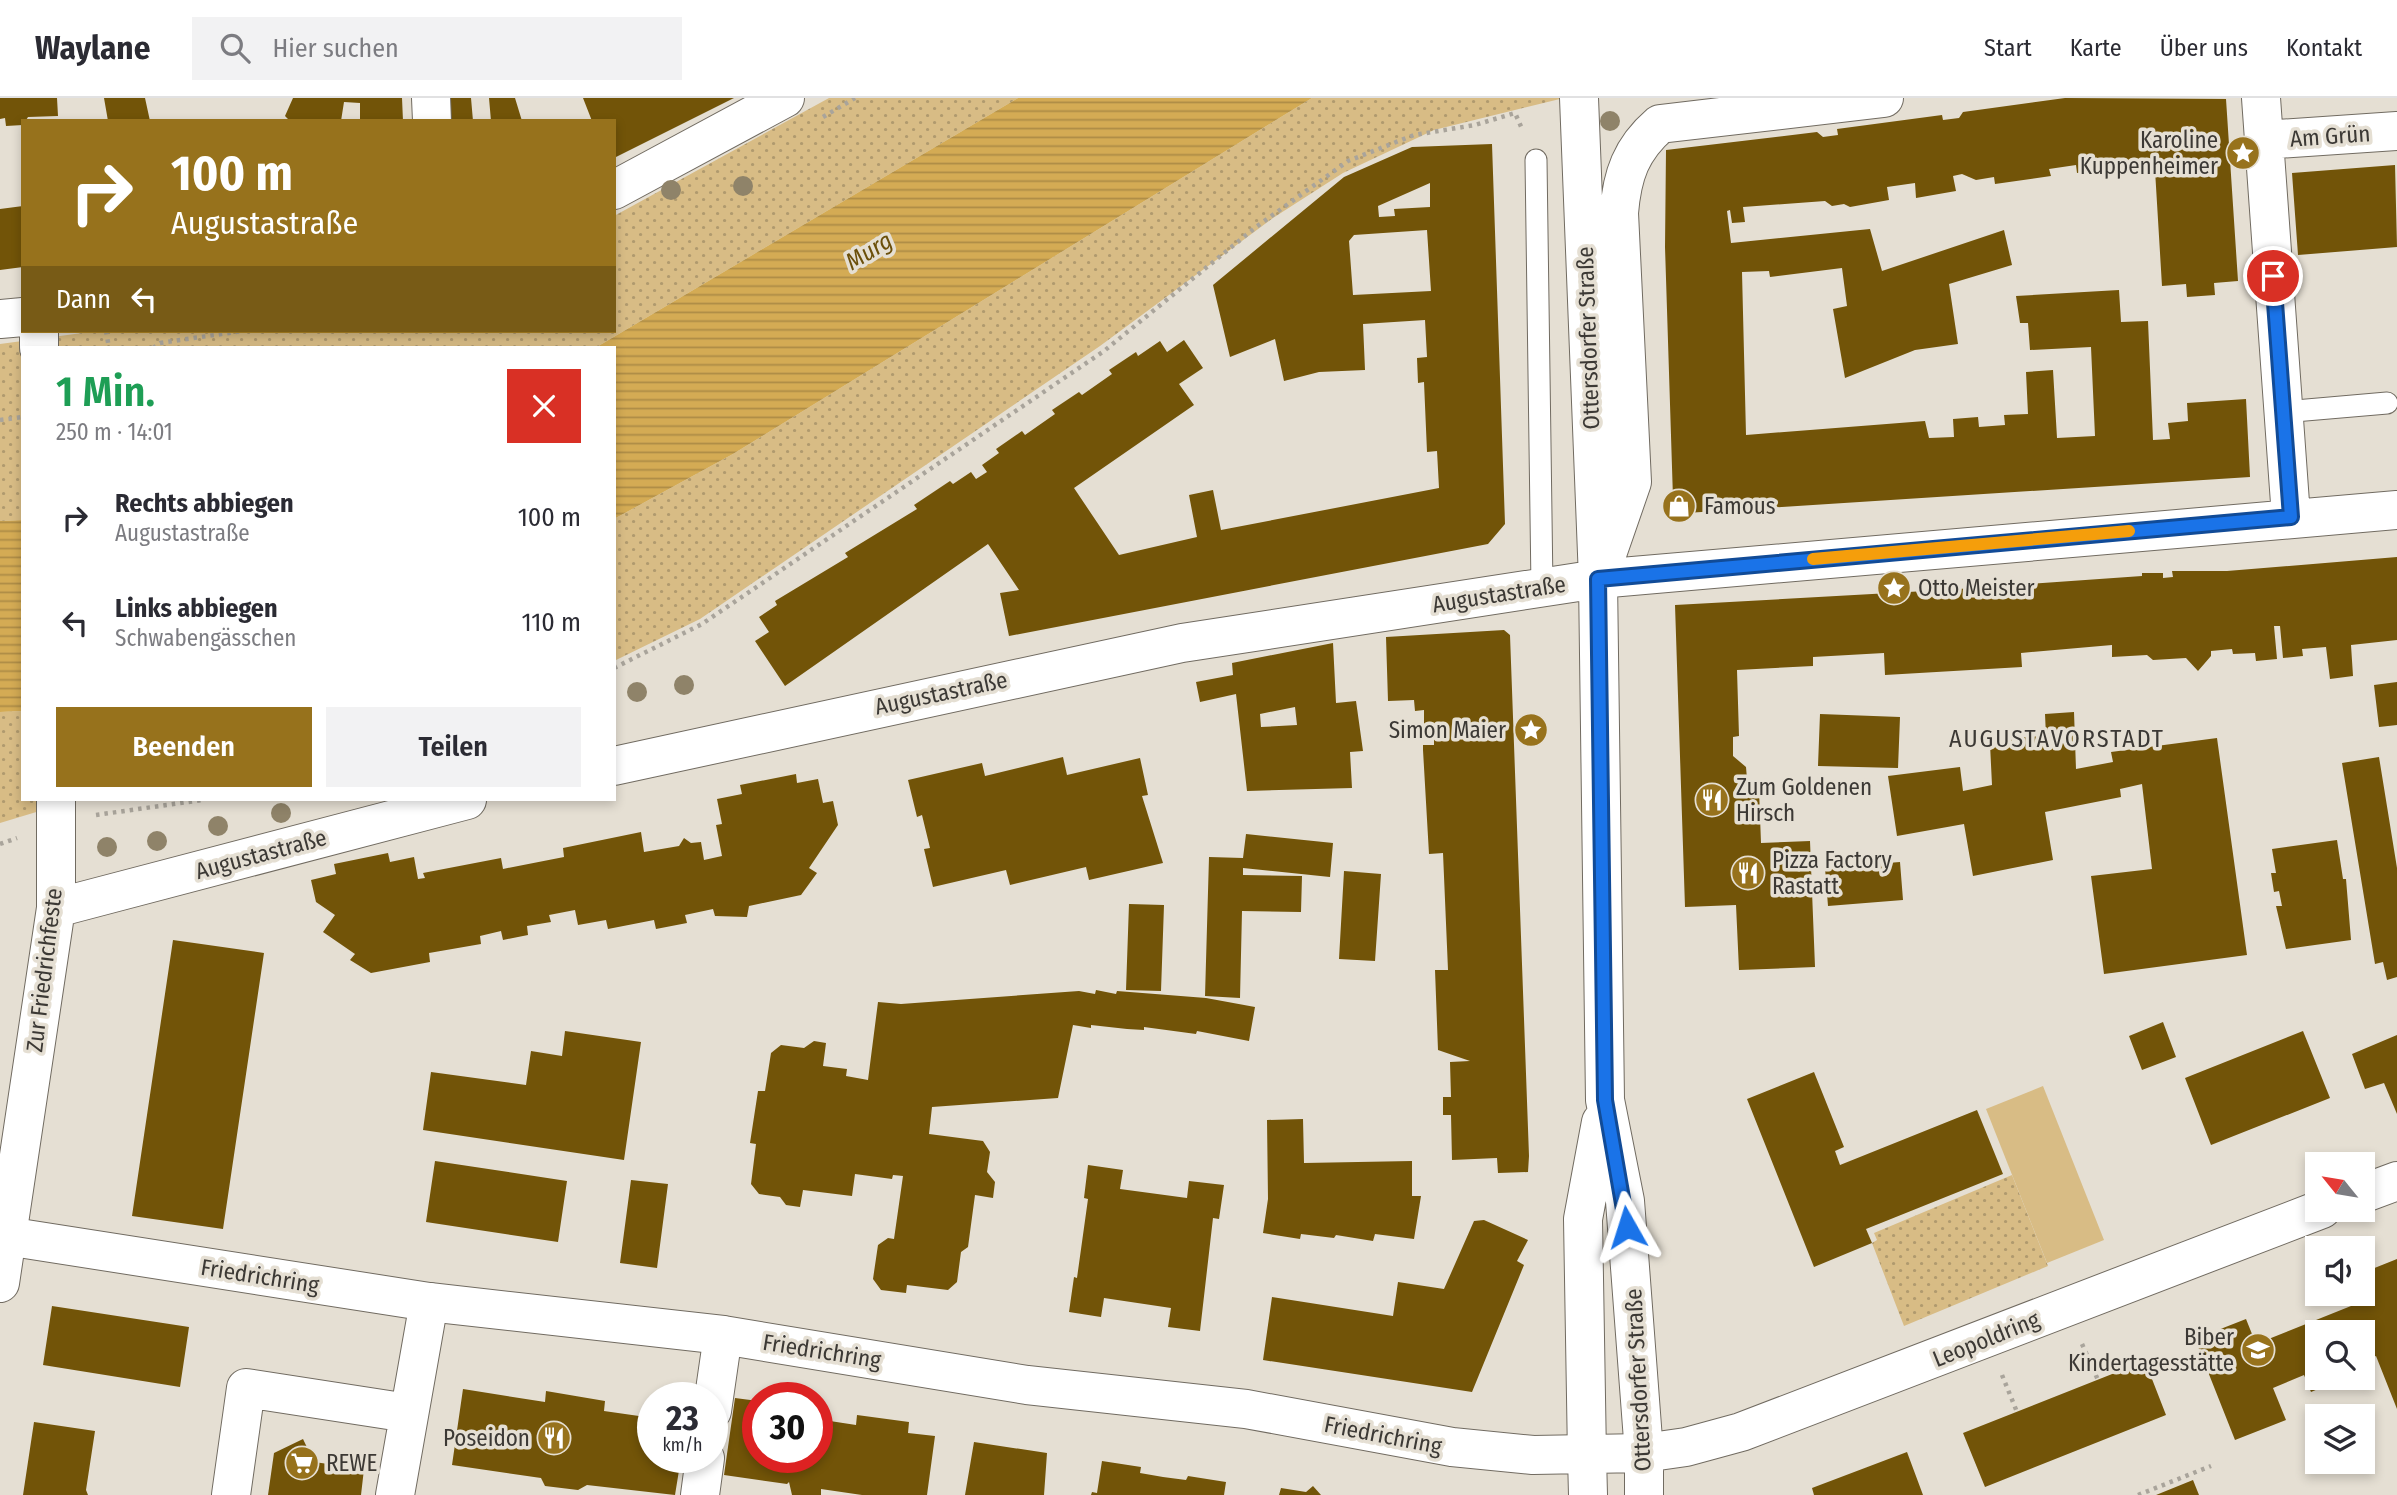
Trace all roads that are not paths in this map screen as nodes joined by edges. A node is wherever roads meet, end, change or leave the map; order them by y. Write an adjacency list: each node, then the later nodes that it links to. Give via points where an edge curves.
1 (431, 98): 6 (street)
2 (785, 98): 10 (street)
3 (1578, 98): 17 (street, Ottersdorfer Straße)
4 (1884, 98): 17 (street, Ottersdorfer Straße, via 1660,124 1630,158 1621,185 1619,213 1632,482)
5 (2260, 98): 8 (street, Am Grün)
6 (432, 119)
7 (2397, 131): 8 (street, Am Grün)
8 (2263, 140): 14 (street)
9 (1536, 160): 18 (lane)
10 (616, 189)
11 (21, 317): 12 (street)
12 (0, 319)
13 (2387, 403): 14 (lane)
14 (2283, 411): 16 (street)
15 (2397, 510): 16 (street, Augustastraße)
16 (2291, 517): 17 (street, Augustastraße)
17 (1598, 579): 18 (street, Augustastraße); 24 (street, Ottersdorfer Straße)
18 (1542, 587): 19 (street, Augustastraße, via 1182,643)
19 (616, 766)
20 (463, 801): 22 (street, Augustastraße)
21 (56, 812): 22 (street, Zur Friedrichfeste)
22 (55, 908): 23 (street, Zur Friedrichfeste)
23 (32, 1074): 25 (street, Zur Friedrichfeste); 29 (street, Zur Friedrichfeste)
24 (1605, 1100): 35 (street, Ottersdorfer Straße, via 1625,1201); 36 (street, Ottersdorfer Straße, via 1583,1219)
25 (0, 1110)
26 (2397, 1181): 27 (street)
27 (2375, 1189)
28 (2305, 1216): 35 (street, Leopoldring, via 1741,1432)
29 (3, 1236): 30 (street, Zur Friedrichfeste); 31 (street, Friedrichring)
30 (0, 1283)
31 (429, 1301): 32 (street, Friedrichring); 34 (street)
32 (723, 1335): 33 (street); 36 (street, Friedrichring, via 1027,1385 1246,1409 1452,1447)
33 (716, 1382)
34 (408, 1413): 38 (street, via 246,1388); 39 (street)
35 (1644, 1453): 36 (street, Friedrichring); 42 (street, Ottersdorfer Straße)
36 (1587, 1456): 41 (street, Ottersdorfer Straße)
37 (703, 1473): 40 (street)
38 (231, 1495)
39 (395, 1495)
40 (700, 1495)
41 (1588, 1495)
42 (1644, 1495)

